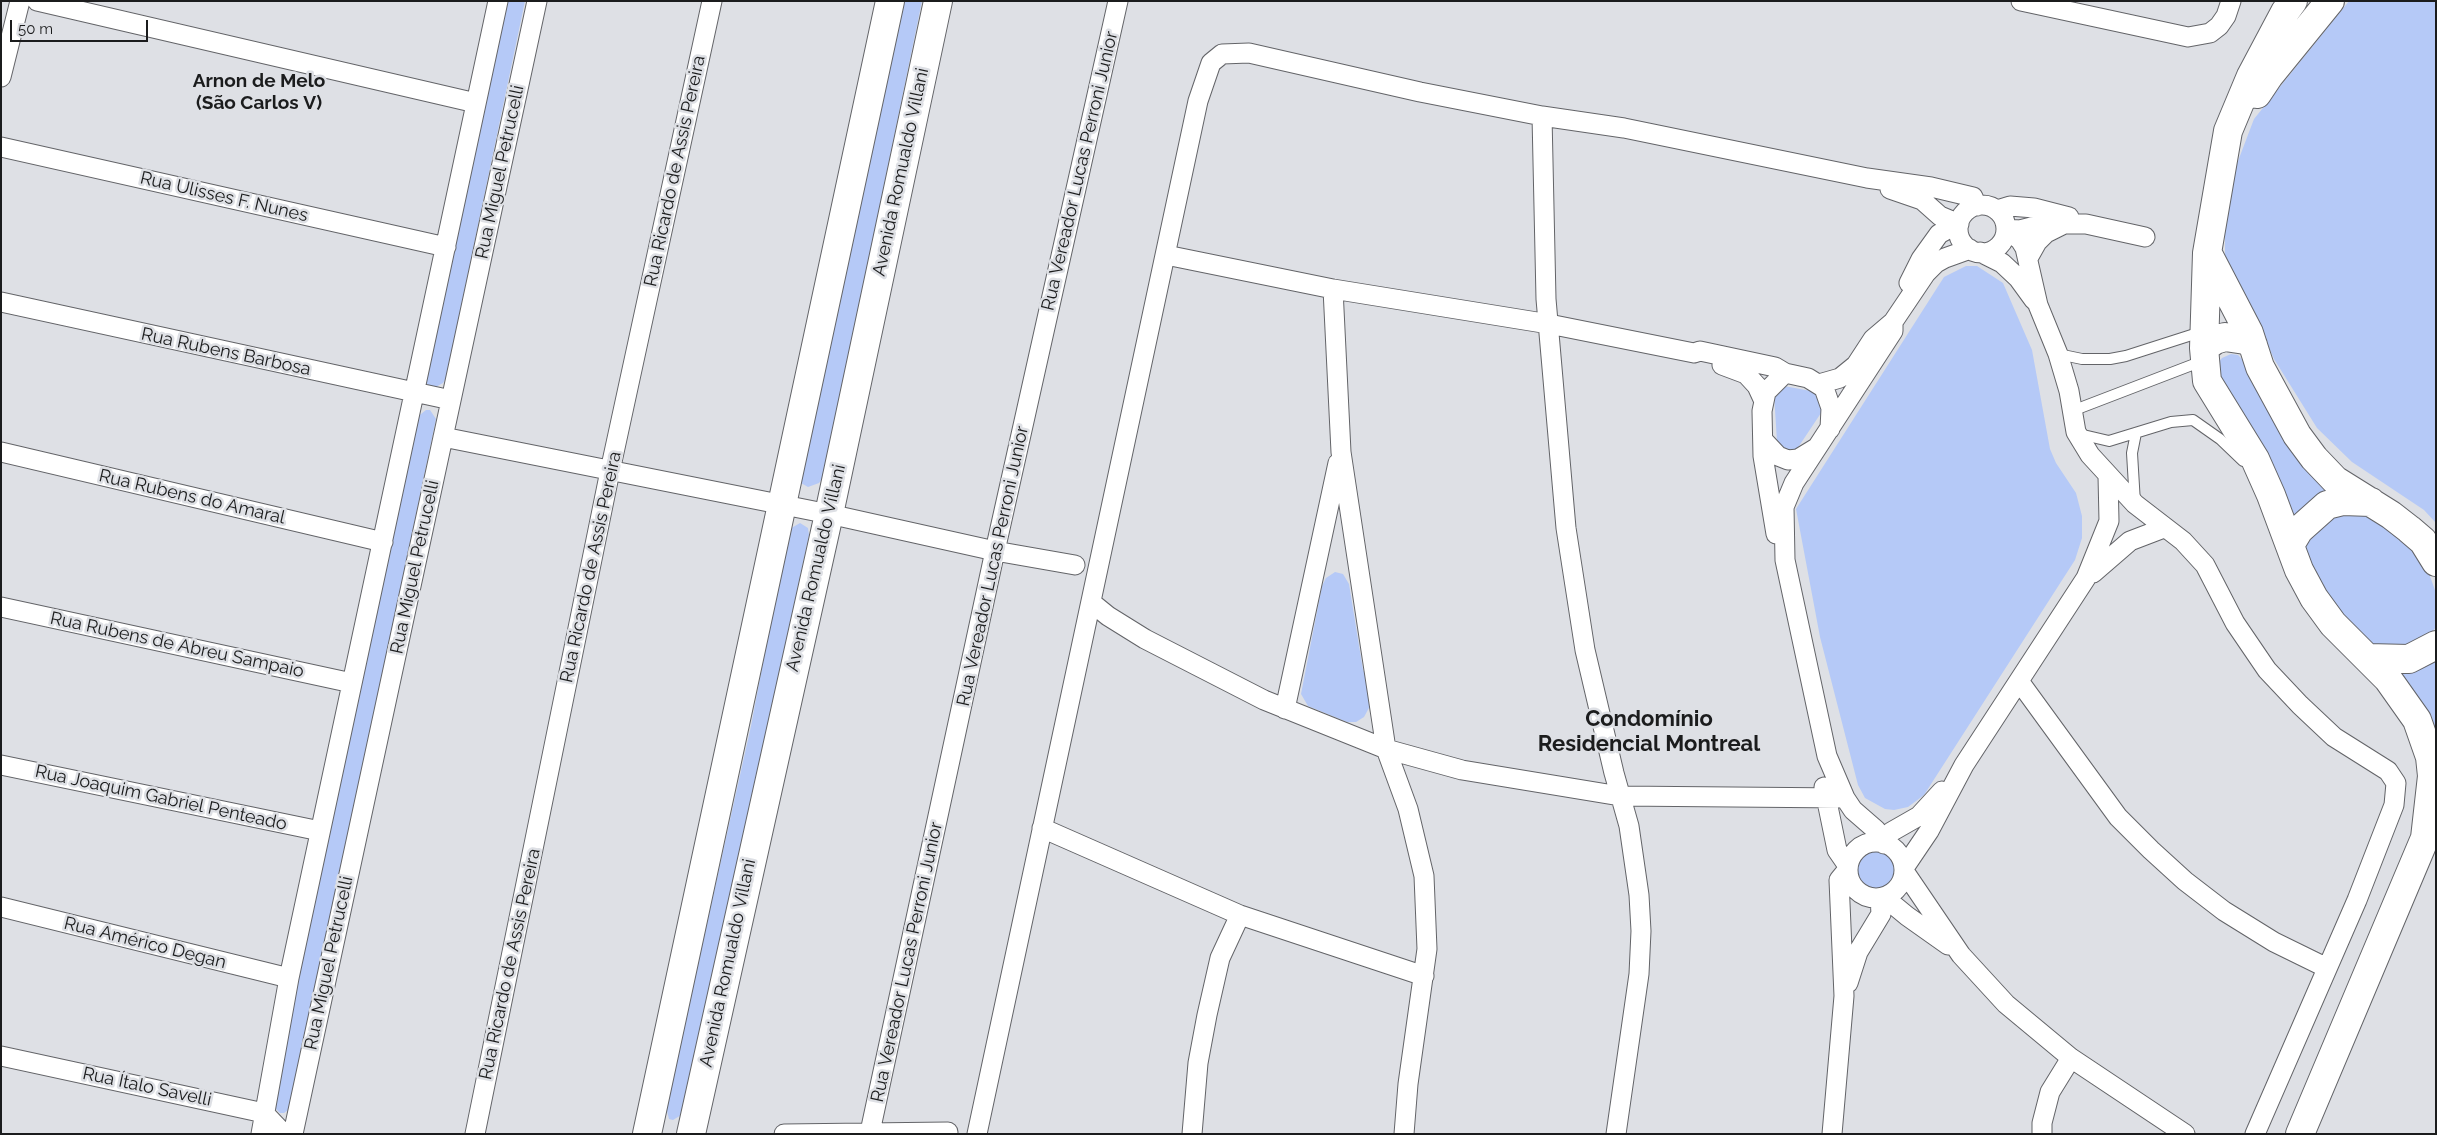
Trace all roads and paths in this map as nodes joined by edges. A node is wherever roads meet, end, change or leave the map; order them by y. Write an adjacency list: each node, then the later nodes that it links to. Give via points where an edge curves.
1 (20, 1): 13 (street)
2 (37, 1): 14 (street)
3 (498, 1): 14 (street, Rua Miguel Petrucelli)
4 (537, 1): 45 (street, Rua Miguel Petrucelli)
5 (712, 1): 55 (street, Rua Ricardo de Assis Pereira)
6 (890, 1): 60 (street)
7 (938, 1): 61 (street, Avenida Romualdo Villani)
8 (1118, 1): 65 (street, Rua Vereador Lucas Perroni Junior)
9 (2021, 1): 10 (street, via 2188,37 2210,33 2226,16)
10 (2231, 1)
11 (2293, 1): 17 (street, via 2251,76 2228,131)
12 (2330, 1): 17 (street, via 2265,82)
13 (1, 77)
14 (476, 103): 26 (street, Rua Miguel Petrucelli)
15 (1542, 116): 18 (street, via 1624,128); 29 (street, via 1249,53 1222,54 1212,63 1198,101); 36 (street)
16 (1, 147): 26 (street, Rua Ulisses F. Nunes)
17 (2221, 167): 28 (street)
18 (1867, 178): 19 (street, via 1973,197); 23 (street, via 1922,200 1940,216)
19 (1977, 206): 20 (street, via 1991,206); 23 (street, via 1965,212)
20 (1997, 210): 22 (street, via 2010,206 2034,208); 24 (street)
21 (2065, 223): 22 (street); 24 (street); 30 (street, via 2046,233)
22 (2086, 224): 25 (street)
23 (1959, 226): 27 (street, via 1961,241); 32 (street, via 1943,230 1929,246 1911,278)
24 (2006, 229): 27 (street, via 2000,244 1988,252); 30 (street, via 2020,240)
25 (2144, 237)
26 (446, 247): 43 (street, Rua Miguel Petrucelli)
27 (1975, 251): 32 (street, via 1936,263); 34 (street, via 2002,263)
28 (2207, 253): 37 (street); 38 (street)
29 (1166, 255): 31 (street); 70 (street)
30 (2028, 258): 34 (street)
31 (1333, 289): 36 (street); 54 (street)
32 (1909, 298): 35 (street)
33 (1, 302): 43 (street, Rua Rubens Barbosa)
34 (2038, 305): 40 (street)
35 (1894, 322): 42 (street, via 1878,332 1847,374); 47 (street, via 1893,331)
36 (1549, 324): 39 (street); 81 (street, via 1566,528 1585,650)
37 (2253, 345): 38 (street, via 2245,340 2225,337); 58 (street, via 2260,367 2314,458 2336,480)
38 (2205, 346): 40 (lane, via 2110,359); 46 (lane); 57 (street, via 2207,380 2255,459)
39 (1694, 353): 41 (street, via 1700,351 1775,367); 44 (street, via 1746,374)
40 (2058, 354): 46 (street)
41 (1785, 373): 42 (street); 44 (street, via 1770,386)
42 (1819, 384): 47 (street, via 1830,401)
43 (414, 393): 45 (street, Rua Rubens Barbosa); 63 (street, Rua Miguel Petrucelli)
44 (1764, 399): 51 (street)
45 (451, 400): 50 (street, Rua Miguel Petrucelli)
46 (2072, 411): 48 (street)
47 (1830, 429): 52 (street)
48 (2076, 432): 49 (lane, via 2109,441); 56 (street, via 2090,456)
49 (2136, 433): 57 (lane, via 2171,422 2193,420 2220,439); 59 (lane, via 2132,453)
50 (443, 437): 55 (street); 105 (street, Rua Miguel Petrucelli)
51 (1763, 440): 52 (street, via 1778,456 1788,460 1798,460); 66 (street, via 1773,520)
52 (1817, 448): 66 (street, via 1784,507)
53 (1, 452): 63 (street, Rua Rubens do Amaral)
54 (1341, 452): 76 (street); 77 (street)
55 (610, 471): 60 (street); 106 (street, Rua Ricardo de Assis Pereira)
56 (2108, 476): 59 (street); 69 (street, via 2109,521)
57 (2262, 479): 64 (street)
58 (2371, 502): 64 (street, via 2327,505 2298,530); 67 (street, via 2423,541)
59 (2135, 504): 62 (street)
60 (780, 505): 61 (street); 107 (street)
61 (829, 514): 65 (street); 108 (street, Avenida Romualdo Villani)
62 (2164, 528): 69 (street, via 2130,541); 94 (street, via 2183,541 2205,565 2236,623 2267,670 2334,737 2388,770 2396,783 2394,805)
63 (383, 542): 75 (street, Rua Miguel Petrucelli)
64 (2290, 545): 73 (street, via 2314,598 2333,624)
65 (995, 551): 68 (street); 101 (street, Rua Vereador Lucas Perroni Junior)
66 (1785, 560): 78 (street)
67 (2436, 562)
68 (1075, 565)
69 (2086, 578): 74 (street)
70 (1092, 603): 76 (street, via 1145,639); 84 (street)
71 (1, 607): 75 (street, Rua Rubens de Abreu Sampaio)
72 (2436, 645): 73 (street, via 2409,659)
73 (2368, 658): 85 (street, via 2409,706 2424,737 2432,776)
74 (2020, 681): 80 (street); 94 (street, via 2118,817 2158,856 2224,911 2274,942)
75 (352, 683): 86 (street, Rua Miguel Petrucelli)
76 (1285, 709): 77 (street)
77 (1386, 749): 81 (street, via 1462,770); 95 (street, via 1408,809 1424,876 1427,949)
78 (1827, 756): 82 (street); 83 (street)
79 (1, 765): 86 (street, Rua Joaquim Gabriel Penteado)
80 (1964, 765): 87 (street, via 1929,806 1913,820 1891,832); 89 (street, via 1929,831)
81 (1620, 796): 82 (street); 113 (street, via 1629,826 1641,931)
82 (1824, 798): 83 (street); 88 (street, via 1837,850)
83 (1845, 798): 87 (street, via 1853,810 1876,830)
84 (1042, 828): 92 (street); 110 (street)
85 (2430, 829): 118 (street)
86 (320, 831): 96 (street, Rua Miguel Petrucelli)
87 (1883, 843): 88 (street, via 1873,842 1857,850); 89 (street, via 1898,853)
88 (1848, 868): 90 (street, via 1857,891 1864,896); 97 (street, via 1839,880)
89 (1904, 869): 90 (street, via 1898,887); 93 (street)
90 (1882, 897): 93 (street); 97 (street, via 1881,914 1858,952)
91 (1, 907): 96 (street, Rua Américo Degan)
92 (1240, 915): 95 (street); 111 (street, via 1220,958 1206,1015)
93 (1961, 955): 99 (street, via 2006,1004)
94 (2327, 968): 117 (street)
95 (1424, 976): 112 (street, via 1411,1056)
96 (289, 978): 100 (street, Rua Miguel Petrucelli)
97 (1844, 996): 114 (street)
98 (1, 1056): 100 (street, Rua Ítalo Savelli)
99 (2071, 1058): 115 (street, via 2045,1105); 116 (street)
100 (264, 1113): 103 (street, Rua Miguel Petrucelli); 104 (street)
101 (870, 1132): 102 (street); 109 (street)
102 (948, 1132)
103 (261, 1134)
104 (284, 1134)
105 (292, 1134)
106 (475, 1134)
107 (647, 1134)
108 (691, 1134)
109 (784, 1134)
110 (977, 1134)
111 (1192, 1134)
112 (1404, 1134)
113 (1616, 1134)
114 (1832, 1134)
115 (2042, 1134)
116 (2185, 1134)
117 (2255, 1134)
118 (2300, 1134)

